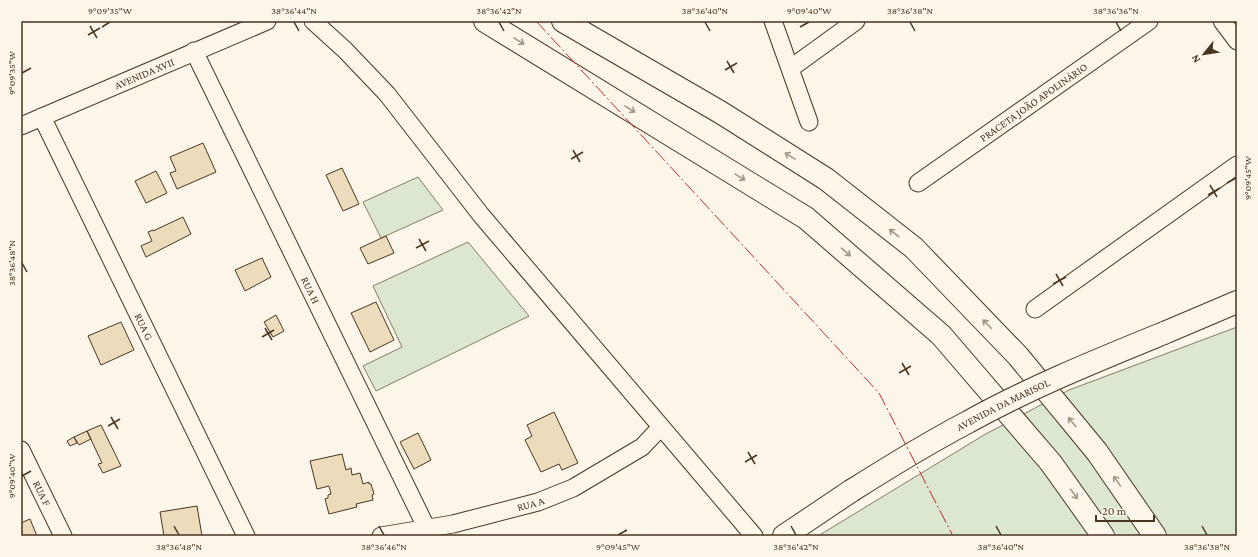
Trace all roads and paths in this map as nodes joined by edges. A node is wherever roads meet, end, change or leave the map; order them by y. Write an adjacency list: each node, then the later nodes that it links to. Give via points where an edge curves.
1 (267, 21): 10 (street, AVENIDA XVII)
2 (313, 21): 19 (street, via 387,94 481,215)
3 (485, 21): 27 (main road, one-way to 27, via 806,218 941,335 1051,463)
4 (563, 21): 28 (main road, one-way to 4, via 1097,452 1018,356 914,248 826,179 720,112)
5 (773, 21): 11 (street)
6 (856, 21): 11 (street)
7 (1149, 21): 16 (street, PRACETA JOÃO APOLINÁRIO)
8 (1222, 21): 9 (street)
9 (1237, 41)
10 (194, 51): 12 (street, AVENIDA XVII); 21 (street, RUA H)
11 (790, 68): 13 (street)
12 (42, 117): 14 (street, AVENIDA XVII); 23 (street, RUA G)
13 (809, 122)
14 (21, 126)
15 (1237, 165): 18 (street)
16 (918, 183)
17 (1237, 302): 26 (main road, AVENIDA DA MARISOL, bridge, via 1092,362 1013,399 915,452)
18 (1035, 309)
19 (662, 427): 21 (street, RUA A, via 642,447 573,488 527,506); 25 (street)
20 (21, 450): 22 (street, RUA F)
21 (427, 529): 24 (street, RUA A)
22 (63, 536)
23 (246, 536)
24 (381, 536)
25 (754, 536)
26 (784, 536)
27 (1103, 536)
28 (1155, 536)

